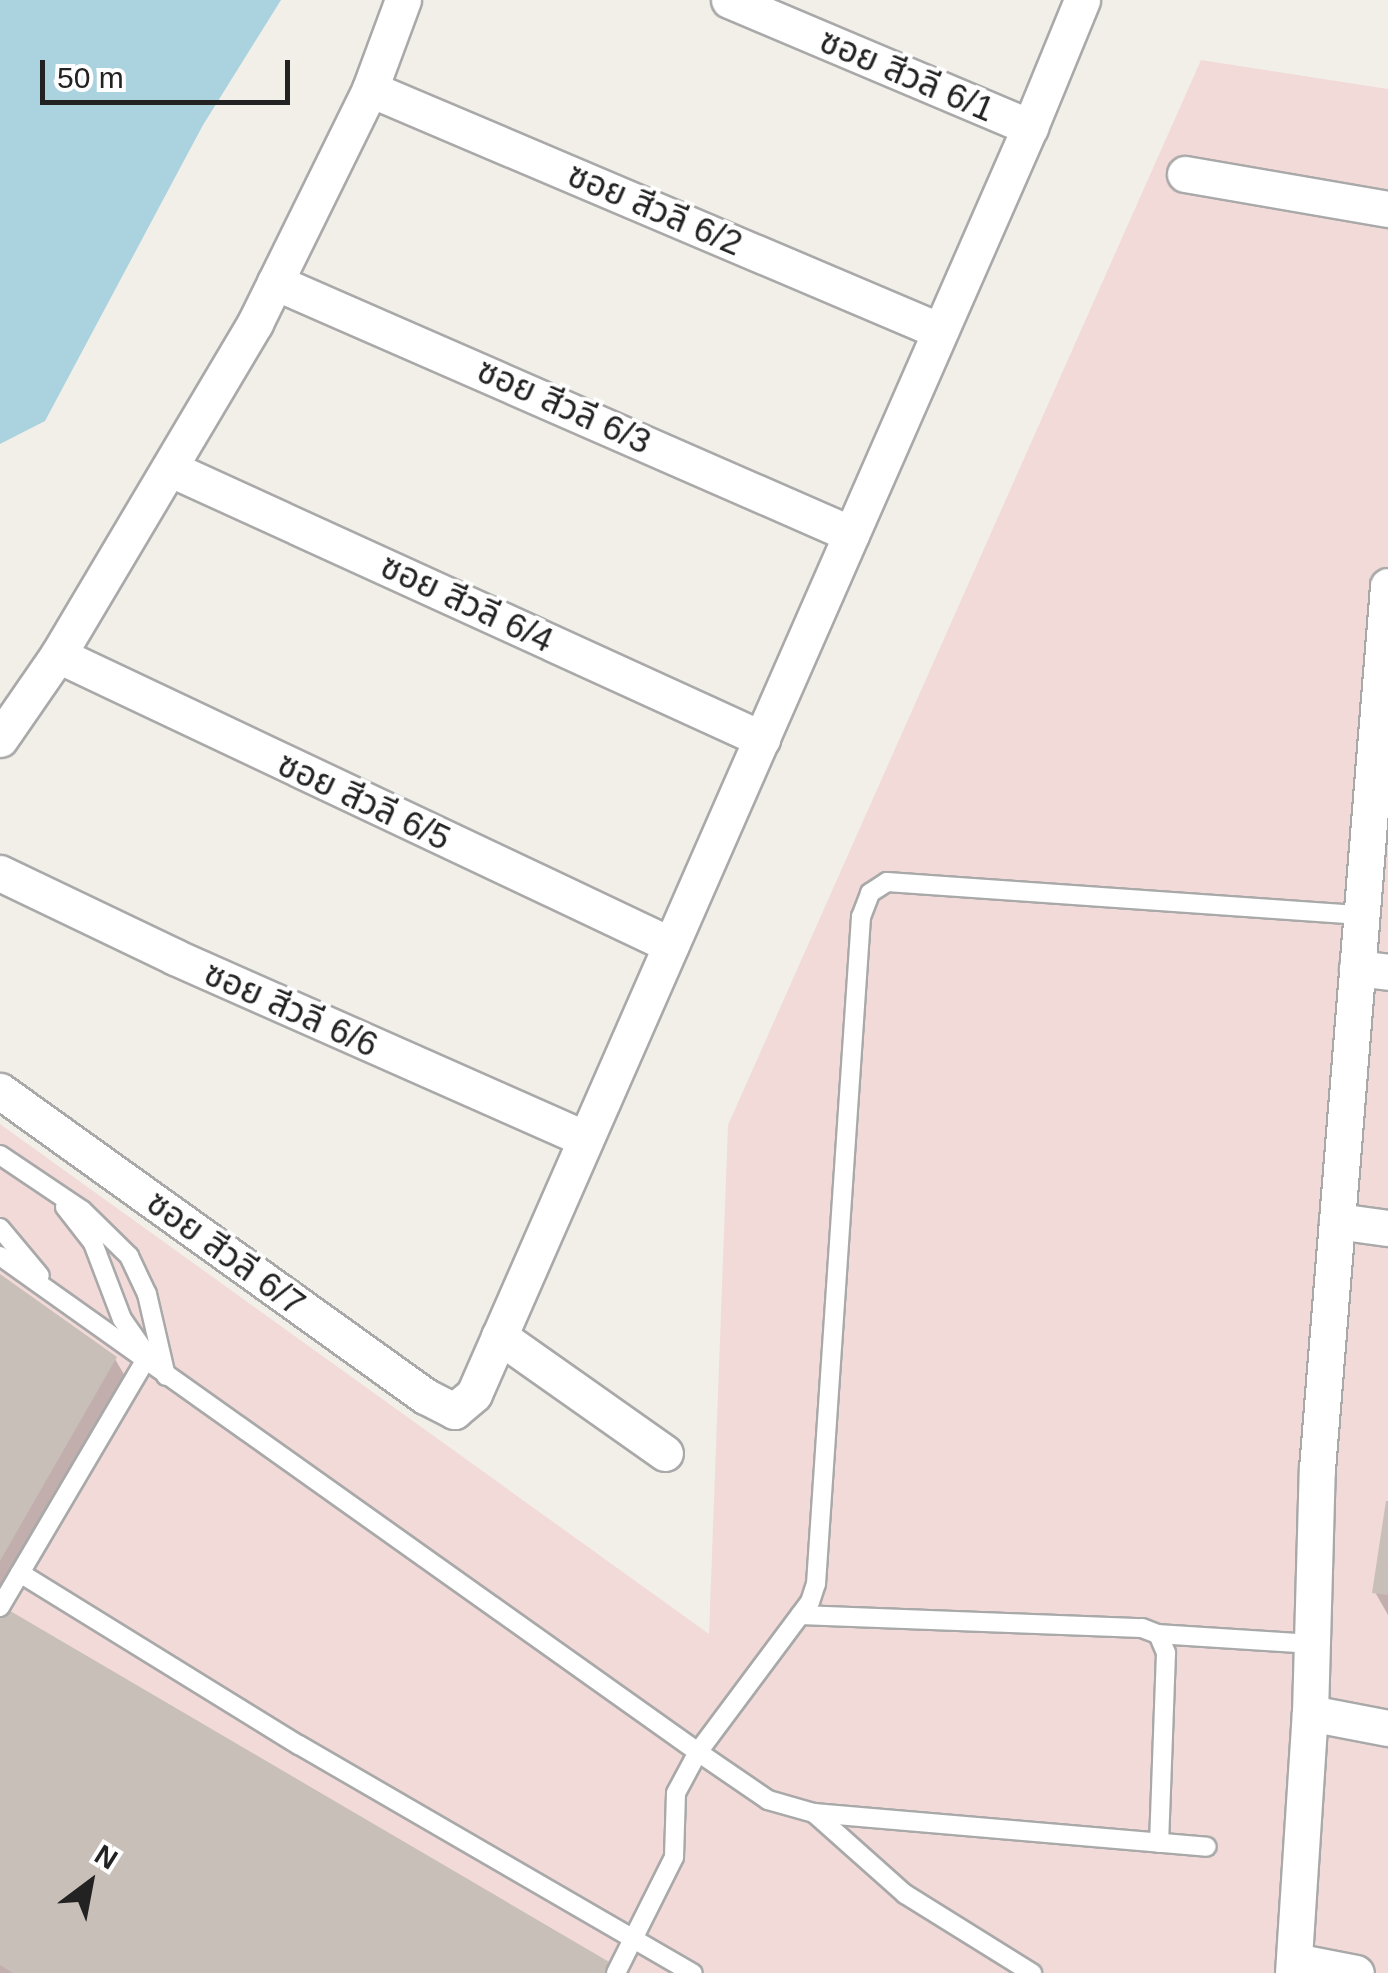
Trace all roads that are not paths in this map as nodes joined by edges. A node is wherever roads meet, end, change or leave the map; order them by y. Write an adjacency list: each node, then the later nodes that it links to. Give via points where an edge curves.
1 (404, 0): 4 (street)
2 (729, 0): 5 (street, ซอย สีวลี 6/1)
3 (1082, 0): 5 (street)
4 (370, 89): 8 (street); 9 (street, ซอย สีวลี 6/2)
5 (1030, 128): 9 (street)
6 (1185, 174): 7 (street)
7 (1388, 209)
8 (275, 282): 10 (street); 11 (street, ซอย สีวลี 6/3)
9 (940, 331): 11 (street)
10 (170, 469): 13 (street); 16 (street, ซอย สีวลี 6/4)
11 (850, 534): 16 (street)
12 (1388, 586): 14 (street)
13 (58, 656): 15 (street); 19 (street, ซอย สีวลี 6/5)
14 (1383, 711): 18 (street)
15 (0, 739)
16 (762, 739): 19 (street)
17 (0, 874): 22 (street, ซอย สีวลี 6/6)
18 (1361, 915): 20 (street); 36 (lane, via 887,882 870,893 861,917 816,1584)
19 (671, 945): 22 (street)
20 (1372, 970): 25 (street)
21 (0, 1091): 30 (street, ซอย สีวลี 6/7, via 454,1411 474,1394)
22 (586, 1138): 30 (street)
23 (0, 1155): 24 (lane)
24 (40, 1180): 32 (lane, via 93,1244 128,1330); 32 (lane, via 129,1256 146,1294)
25 (1336, 1221): 27 (street); 38 (street)
26 (0, 1228): 29 (lane)
27 (1388, 1228)
28 (0, 1256): 29 (lane)
29 (72, 1308): 31 (lane)
30 (499, 1336): 33 (street)
31 (145, 1361): 32 (lane); 34 (lane)
32 (166, 1376): 41 (lane)
33 (665, 1453)
34 (20, 1573): 35 (lane); 45 (lane)
35 (0, 1607)
36 (800, 1616): 37 (lane, via 1142,1628); 41 (lane)
37 (1158, 1634): 38 (lane); 43 (lane, via 1166,1653)
38 (1312, 1644): 39 (street)
39 (1310, 1713): 40 (street); 46 (street)
40 (1388, 1728)
41 (698, 1752): 42 (lane, via 768,1800); 45 (lane, via 676,1794 674,1858)
42 (814, 1813): 43 (lane); 49 (lane, via 905,1894)
43 (1159, 1843): 44 (lane)
44 (1207, 1847)
45 (634, 1938): 47 (lane); 48 (lane)
46 (1294, 1967): 50 (street)
47 (616, 1973)
48 (693, 1973)
49 (1032, 1973)
50 (1356, 1973)

